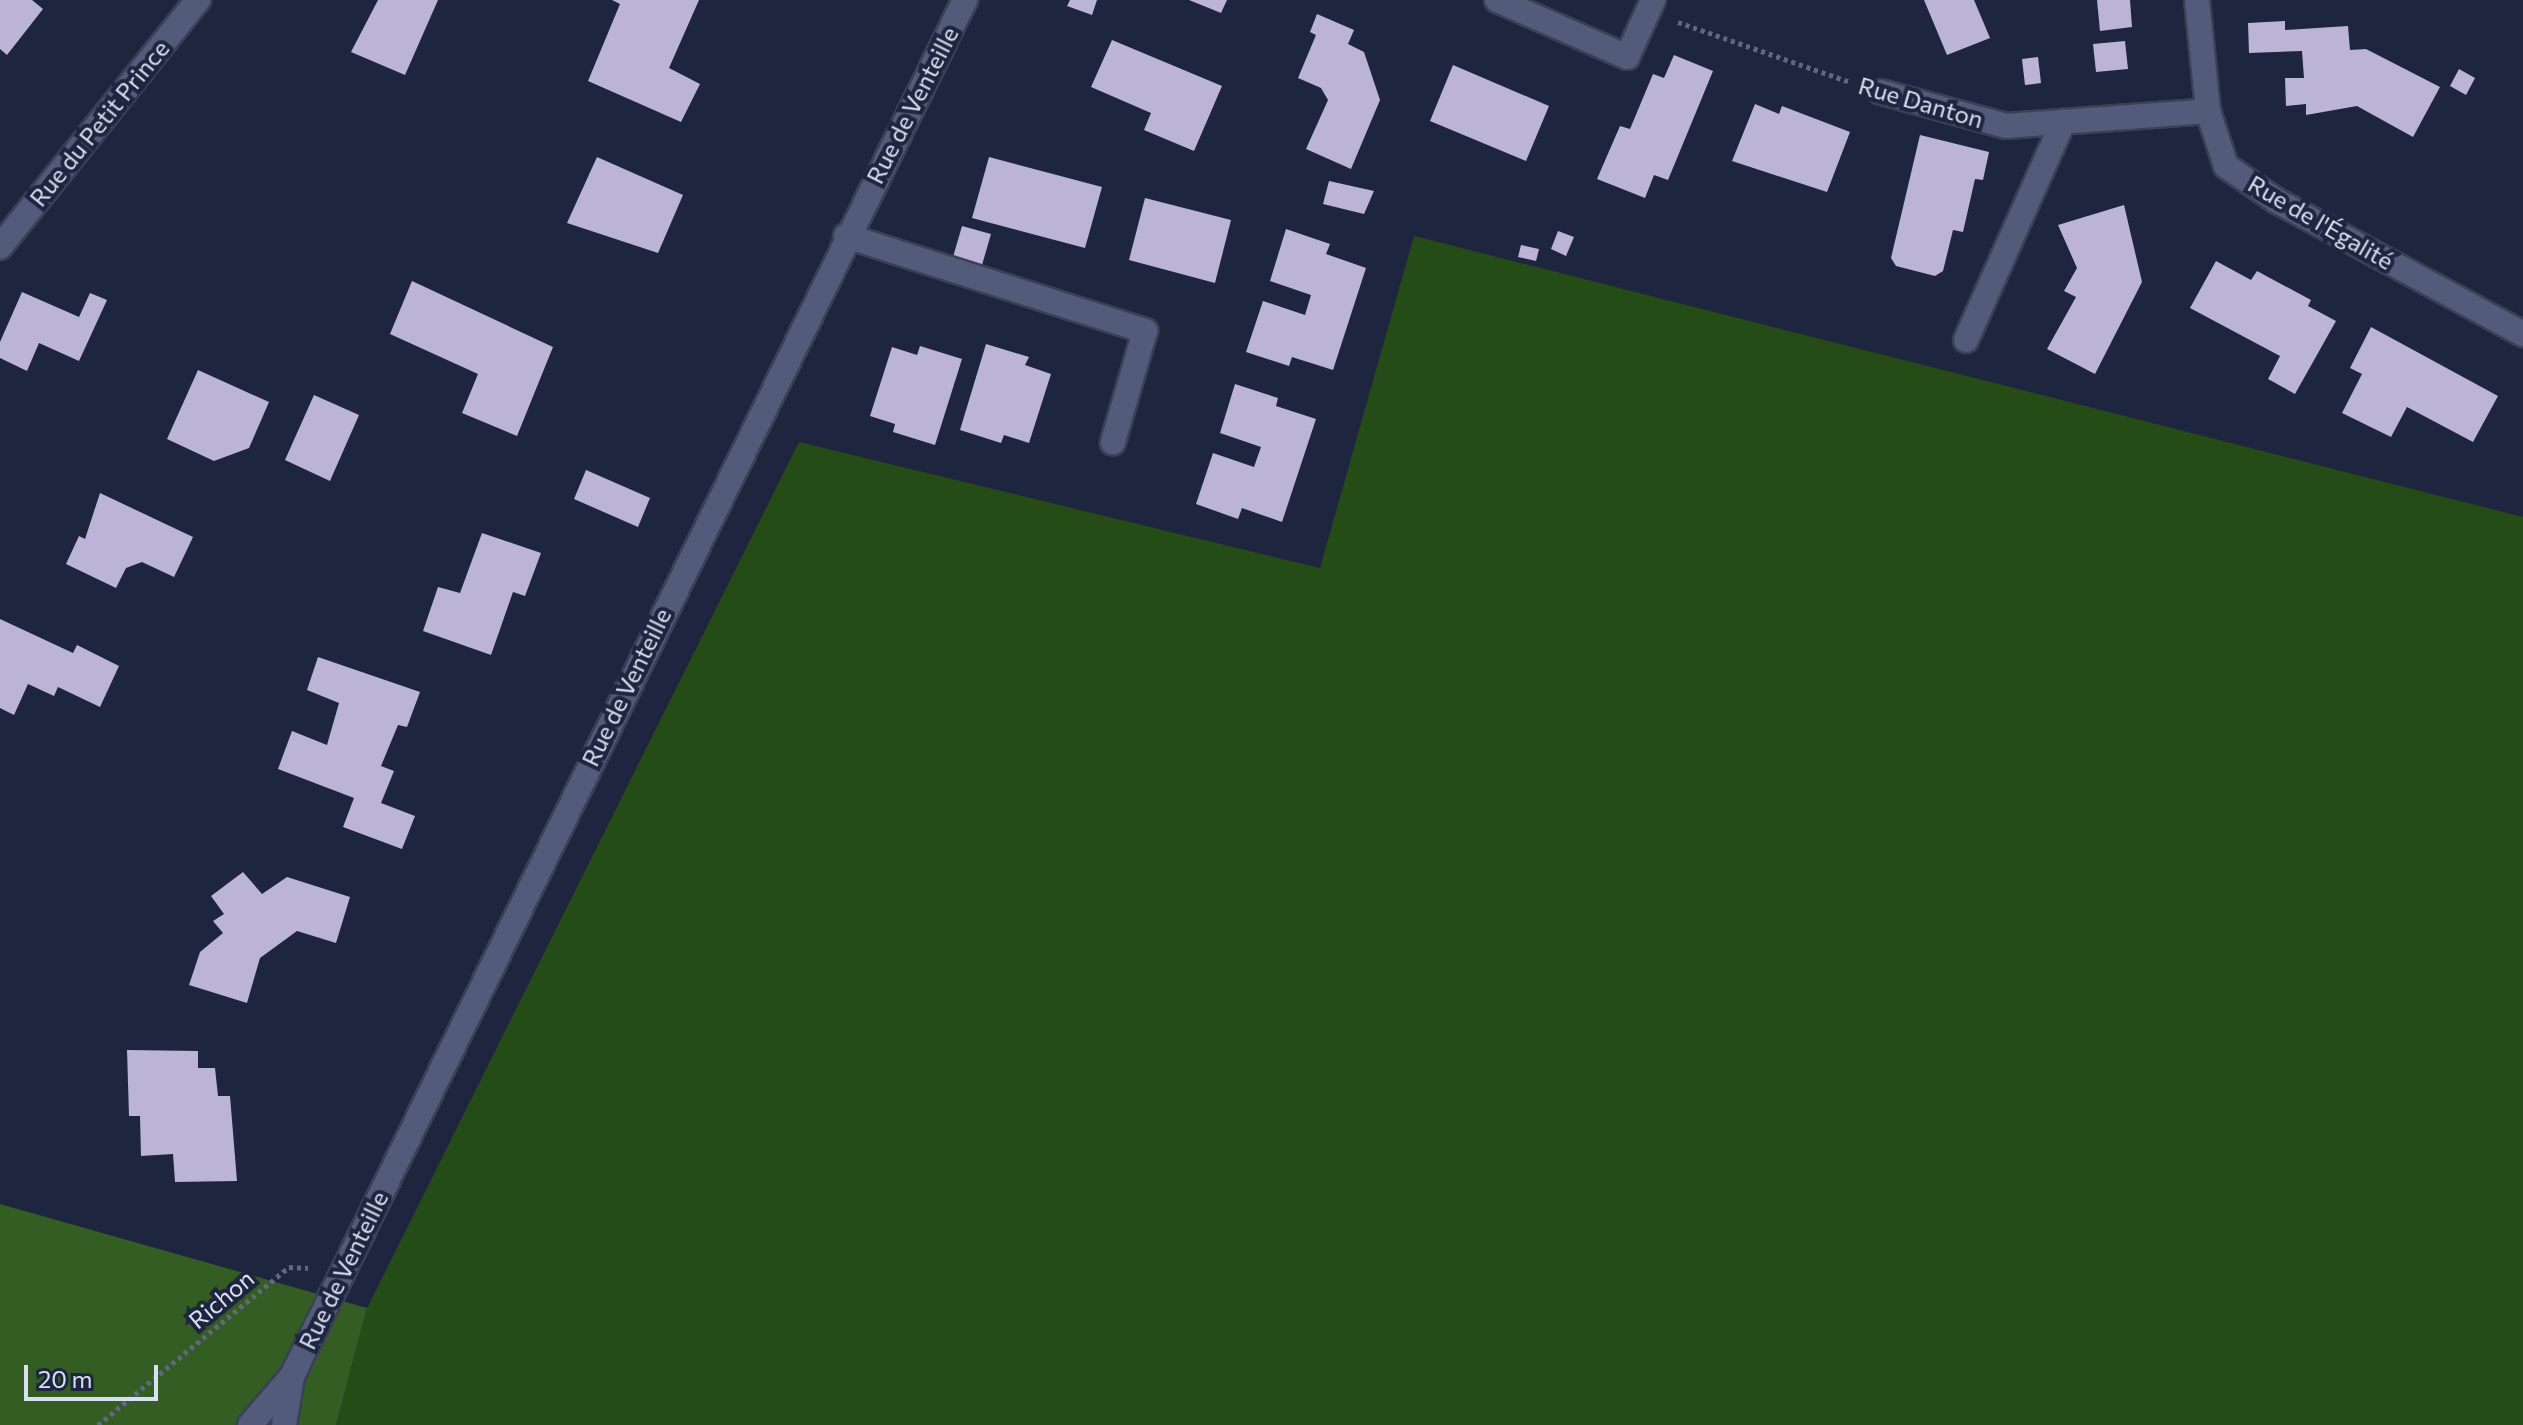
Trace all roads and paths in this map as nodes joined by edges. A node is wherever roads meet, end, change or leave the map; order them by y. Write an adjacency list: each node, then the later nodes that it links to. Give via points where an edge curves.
1 (198, 0): 10 (street, Rue du Petit Prince)
2 (965, 0): 9 (street, Rue de Venteille)
3 (1497, 0): 5 (street, via 1627,57)
4 (2197, 0): 7 (street, Rue de l'Égalité)
5 (1649, 5): 6 (path, Rue Danton)
6 (1881, 92): 8 (street, Rue Danton, via 2006,126)
7 (2208, 111): 8 (street, Rue Danton); 11 (street, Rue de l'Égalité, via 2226,166 2277,201)
8 (2063, 122): 12 (street)
9 (846, 236): 13 (street, via 1145,331); 14 (street, Rue de Venteille)
10 (0, 247)
11 (2523, 334)
12 (1966, 340)
13 (1113, 442)
14 (343, 1270): 15 (street, Rue de Venteille); 16 (path, Richon, via 289,1267)
15 (292, 1376): 17 (street, Rue de Venteille); 18 (street, Rue de Venteille)
16 (98, 1425)
17 (250, 1425)
18 (284, 1425)

